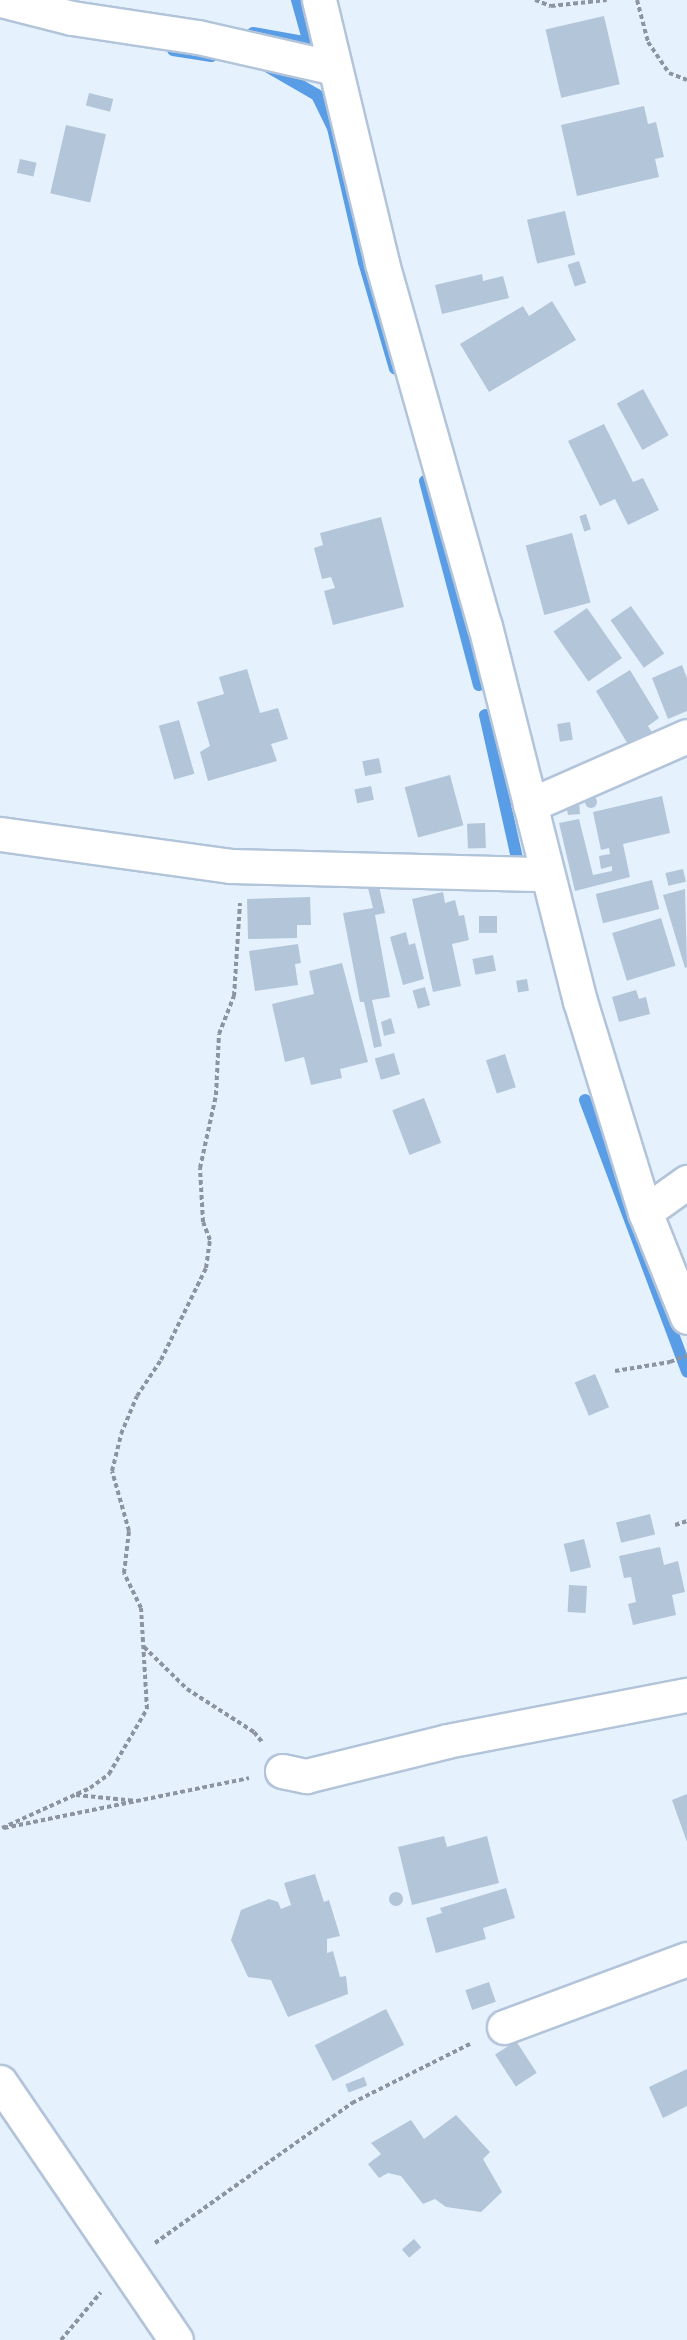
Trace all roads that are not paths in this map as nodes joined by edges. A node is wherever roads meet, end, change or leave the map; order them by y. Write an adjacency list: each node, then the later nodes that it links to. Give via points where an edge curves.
1 (2, 0): 3 (street, via 72,18 198,37)
2 (319, 0): 3 (street)
3 (335, 68): 5 (street, via 382,263 485,626)
4 (687, 736): 5 (street)
5 (530, 805): 7 (street)
6 (0, 834): 7 (street, via 241,866)
7 (546, 874): 9 (street)
8 (687, 1182): 9 (street)
9 (645, 1212): 10 (street)
10 (687, 1317)
11 (687, 1695): 12 (street, via 447,1741 306,1776)
12 (282, 1771)
13 (687, 1959): 14 (street)
14 (504, 2027)
15 (0, 2082): 16 (street)
16 (176, 2340)

